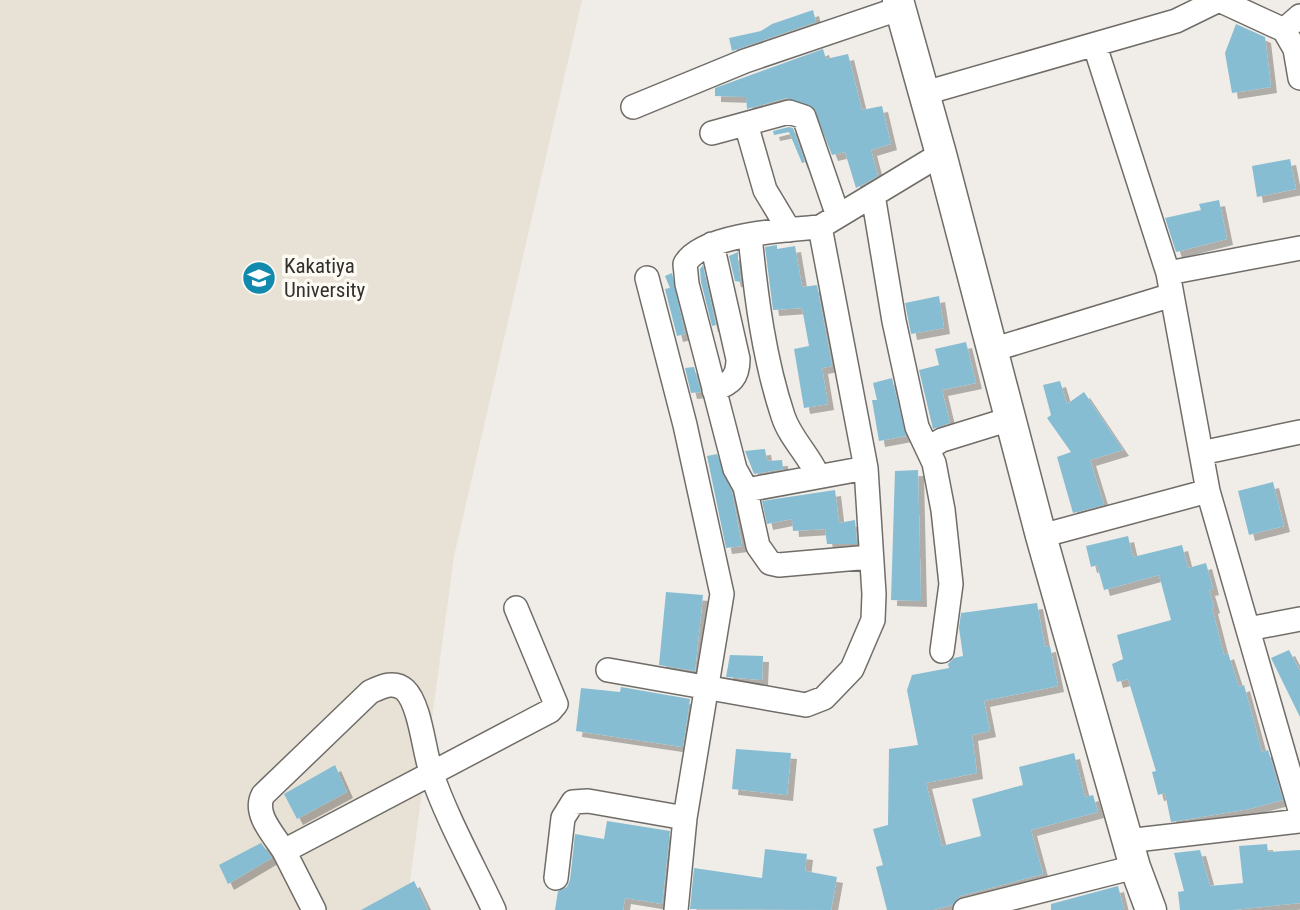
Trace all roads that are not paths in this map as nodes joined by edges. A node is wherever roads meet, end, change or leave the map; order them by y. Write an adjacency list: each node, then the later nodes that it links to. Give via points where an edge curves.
1 (1219, 0): 3 (street); 4 (street, via 1175,21)
2 (899, 4): 6 (street); 7 (street)
3 (1292, 23): 5 (street)
4 (1095, 46): 6 (street); 18 (street)
5 (1300, 78)
6 (925, 93): 10 (street)
7 (634, 107)
8 (746, 124): 9 (street); 12 (street, via 789,111 804,117); 13 (street, via 765,190)
9 (712, 133)
10 (942, 154): 11 (street); 21 (street)
11 (873, 195): 12 (street); 25 (street, via 917,427)
12 (829, 222): 13 (street); 27 (street)
13 (789, 230): 14 (street)
14 (750, 236): 15 (street); 28 (street, via 757,301 783,417)
15 (712, 244): 19 (street); 20 (street, via 697,249 685,264)
16 (1300, 248): 18 (street)
17 (647, 278): 38 (street, via 721,582 722,604)
18 (1170, 284): 21 (street); 26 (street)
19 (732, 330): 20 (street); 22 (street, via 738,372 733,381)
20 (701, 336): 22 (street)
21 (992, 350): 23 (street)
22 (714, 390): 29 (street, via 735,470)
23 (1010, 419): 25 (street); 31 (street)
24 (1300, 432): 26 (street)
25 (928, 448): 36 (street, via 950,560)
26 (1200, 453): 30 (street)
27 (866, 468): 28 (street); 32 (street)
28 (818, 476): 29 (street)
29 (745, 487): 32 (street, via 758,546 770,563)
30 (1208, 491): 31 (street); 35 (street)
31 (1041, 536): 44 (street)
32 (870, 557): 38 (street, via 873,620 852,669 824,698 806,705)
33 (516, 608): 39 (street, via 556,704)
34 (1300, 620): 35 (street)
35 (1248, 629): 40 (street)
36 (942, 651)
37 (608, 670): 38 (street)
38 (706, 685): 41 (street)
39 (431, 773): 43 (street); 43 (street, via 407,692 399,685 370,692 263,795 260,814); 47 (street)
40 (1300, 810)
41 (685, 818): 45 (street, via 573,802 563,818); 48 (street)
42 (1300, 821): 44 (street)
43 (284, 851): 46 (street)
44 (1131, 854): 49 (street); 50 (street)
45 (556, 878)
46 (314, 910)
47 (494, 910)
48 (676, 910)
49 (965, 910)
50 (1151, 910)

